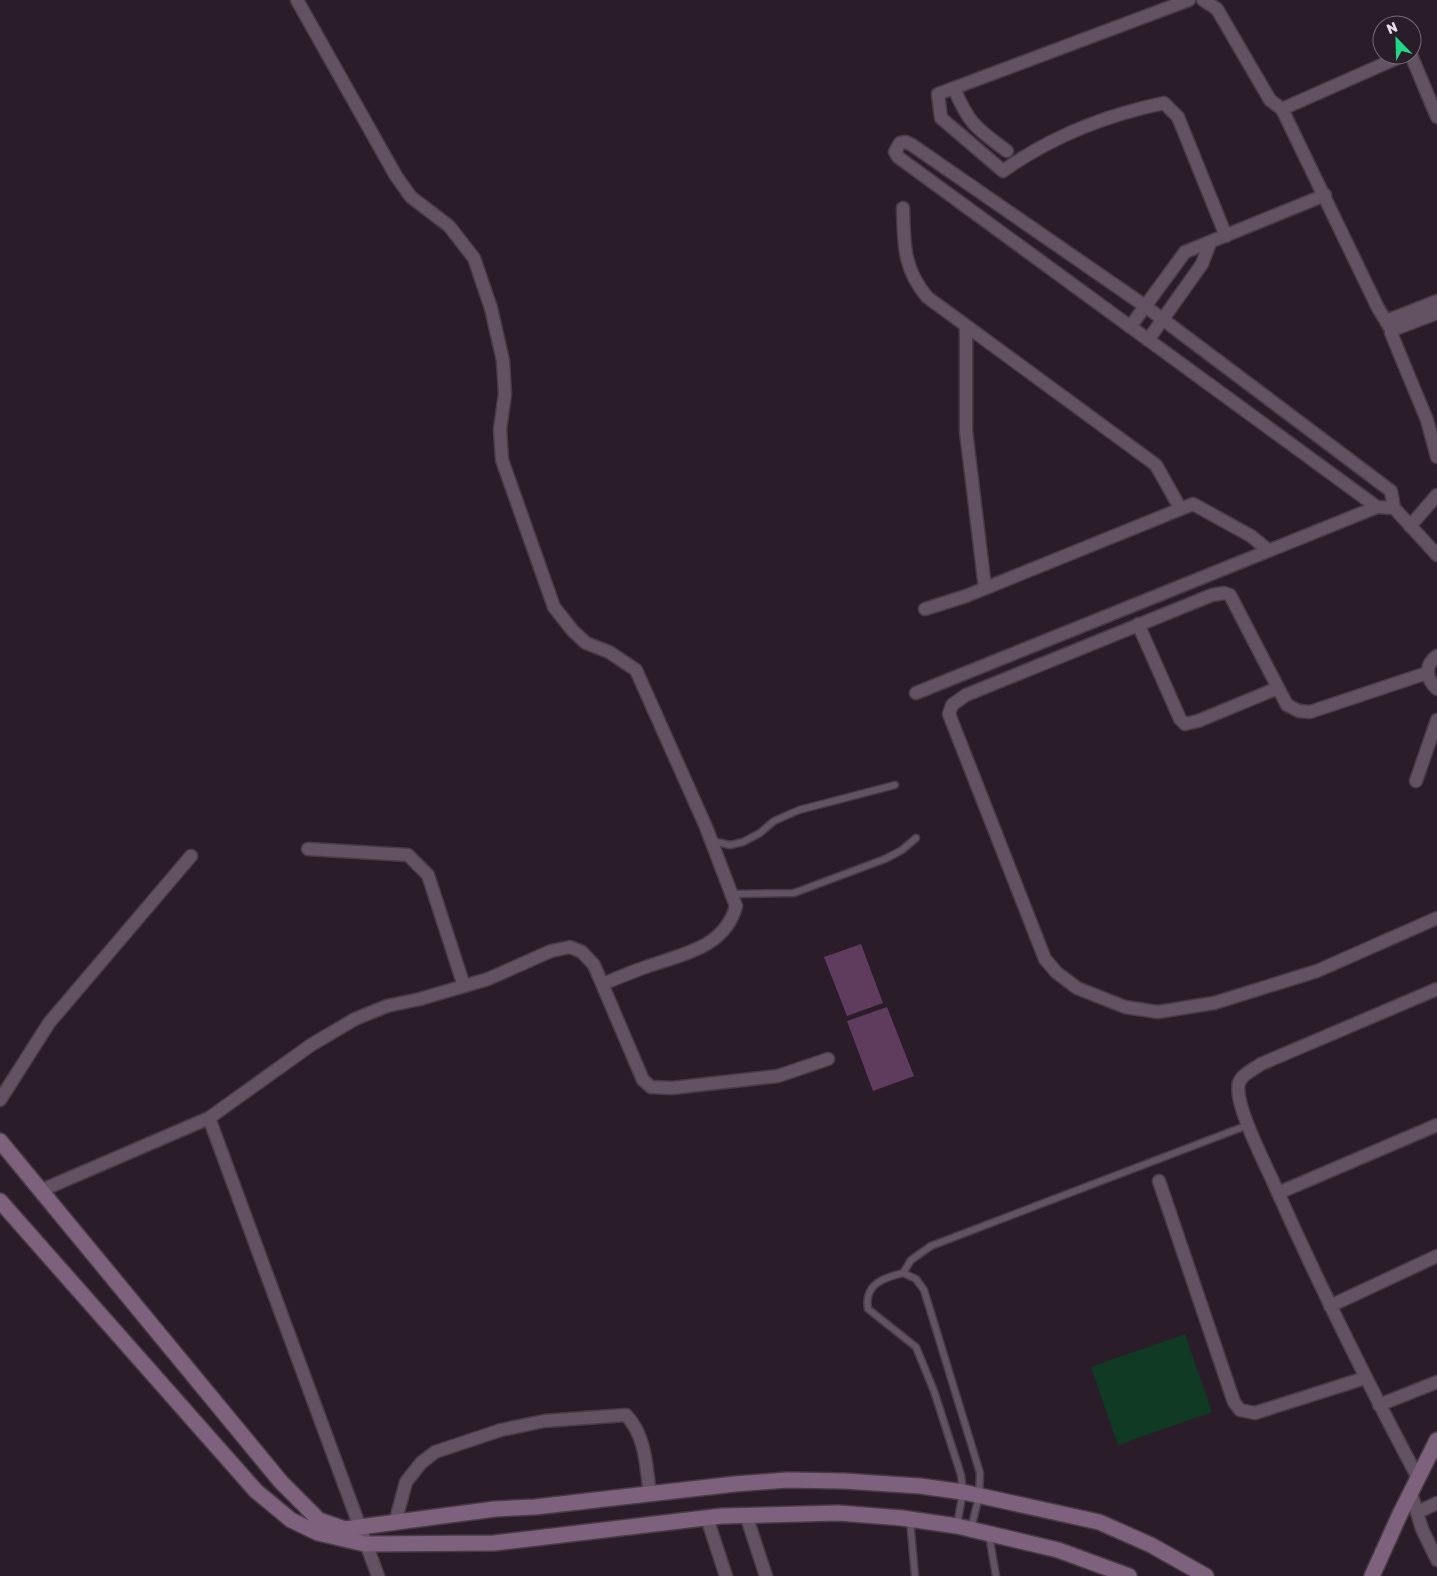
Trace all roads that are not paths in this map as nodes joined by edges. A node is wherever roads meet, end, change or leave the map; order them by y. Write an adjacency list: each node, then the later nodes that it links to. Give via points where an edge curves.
1 (297, 0): 42 (street, via 410,197 449,226 474,258 491,308 503,361 502,460 554,607 586,643 609,652 636,670)
2 (1189, 0): 6 (street)
3 (1203, 0): 7 (street, via 1217,9 1270,100)
4 (1381, 65): 7 (street)
5 (1415, 65): 8 (street)
6 (954, 88): 9 (street, via 973,125); 12 (street, via 938,94 941,118 1003,171 1032,150 1096,120 1164,102 1178,117)
7 (1282, 109): 10 (street)
8 (1437, 117)
9 (1007, 151)
10 (1325, 195): 12 (street); 19 (street)
11 (903, 208): 18 (street, via 904,251 915,283 927,297)
12 (1226, 236): 13 (street)
13 (1210, 243): 15 (street, via 1185,252); 17 (street, via 1202,264)
14 (1437, 301): 19 (street)
15 (1144, 306): 17 (street); 20 (street); 20 (street, via 912,145 900,143 895,152 898,158)
16 (1437, 313): 19 (street)
17 (1162, 319): 21 (street); 26 (street, via 1391,491)
18 (966, 326): 25 (street, via 1156,465); 30 (street, via 966,431)
19 (1389, 326): 22 (street)
20 (1130, 327): 21 (street)
21 (1148, 340): 24 (street)
22 (1437, 457)
23 (1437, 495): 27 (street)
24 (1376, 507): 26 (street); 28 (street)
25 (1180, 508): 28 (street, via 1193,504 1251,536); 30 (street)
26 (1394, 508): 27 (street)
27 (1410, 526): 29 (street)
28 (1268, 550): 37 (street)
29 (1437, 555)
30 (985, 588): 31 (street)
31 (925, 609)
32 (1138, 624): 35 (street, via 1212,595 1230,595); 35 (street, via 1185,724); 46 (street, via 966,695 952,705 949,714 1045,959 1056,972 1077,988 1124,1007 1158,1012 1214,1003 1317,971)
33 (1437, 656): 34 (street, via 1429,664)
34 (1427, 673): 35 (street, via 1310,712 1287,705); 36 (street)
35 (1278, 688)
36 (1437, 689)
37 (916, 693)
38 (1437, 720): 39 (street)
39 (1416, 781)
40 (894, 785): 42 (lane, via 799,810 774,821 743,842 730,845)
41 (916, 838): 45 (lane, via 884,859 794,892)
42 (712, 841): 45 (street)
43 (308, 849): 48 (street, via 408,855 418,863 428,875)
44 (191, 856): 51 (street, via 49,1023)
45 (732, 894): 47 (street, via 736,906 733,918 711,942 682,956)
46 (1437, 918)
47 (603, 984): 48 (street, via 594,965 582,952 570,948 551,951); 50 (street, via 643,1080 651,1087 672,1088 778,1076)
48 (464, 986): 52 (street, via 386,1006 355,1019 311,1044)
49 (1437, 989): 54 (street, via 1261,1064 1246,1074 1239,1082 1238,1097)
50 (828, 1059)
51 (0, 1100)
52 (209, 1118): 57 (street); 78 (street)
53 (1437, 1124): 58 (street)
54 (1248, 1126): 58 (street); 61 (lane, via 931,1246 911,1260)
55 (0, 1141): 57 (street)
56 (1158, 1181): 63 (street, via 1231,1393 1240,1410 1255,1413)
57 (42, 1190): 78 (street, via 281,1482 319,1520 345,1529)
58 (1278, 1193): 62 (street)
59 (0, 1201): 81 (street, via 256,1491 291,1520 318,1533)
60 (1437, 1256): 62 (street)
61 (903, 1273): 68 (lane, via 876,1282 870,1289 868,1309 916,1347 956,1458); 71 (lane, via 916,1279 924,1290 980,1473)
62 (1330, 1306): 63 (street)
63 (1365, 1378): 65 (street)
64 (1437, 1382): 65 (street)
65 (1379, 1405): 67 (street)
66 (1437, 1440): 67 (street)
67 (1418, 1478): 69 (street)
68 (962, 1492): 70 (street, via 920,1486 787,1480); 71 (street); 79 (lane)
69 (1411, 1492): 73 (street); 90 (street)
70 (650, 1494): 77 (street, via 495,1509); 77 (street, via 642,1440 626,1415 544,1420 501,1430 435,1452 406,1482)
71 (979, 1496): 79 (lane); 89 (street, via 1100,1522 1151,1545)
72 (1437, 1503): 73 (street)
73 (1418, 1512): 82 (street, via 1422,1529)
74 (746, 1515): 75 (street); 76 (street, via 839,1513); 85 (street)
75 (707, 1518): 81 (street, via 494,1543); 84 (street)
76 (910, 1519): 79 (street); 86 (lane)
77 (395, 1523): 78 (street)
78 (361, 1528): 81 (street)
79 (964, 1528): 80 (street)
80 (989, 1534): 87 (lane); 88 (street, via 1058,1550)
81 (365, 1544): 83 (street)
82 (1437, 1560)
83 (378, 1576)
84 (726, 1576)
85 (766, 1576)
86 (915, 1576)
87 (996, 1576)
88 (1129, 1576)
89 (1206, 1576)
90 (1372, 1576)

